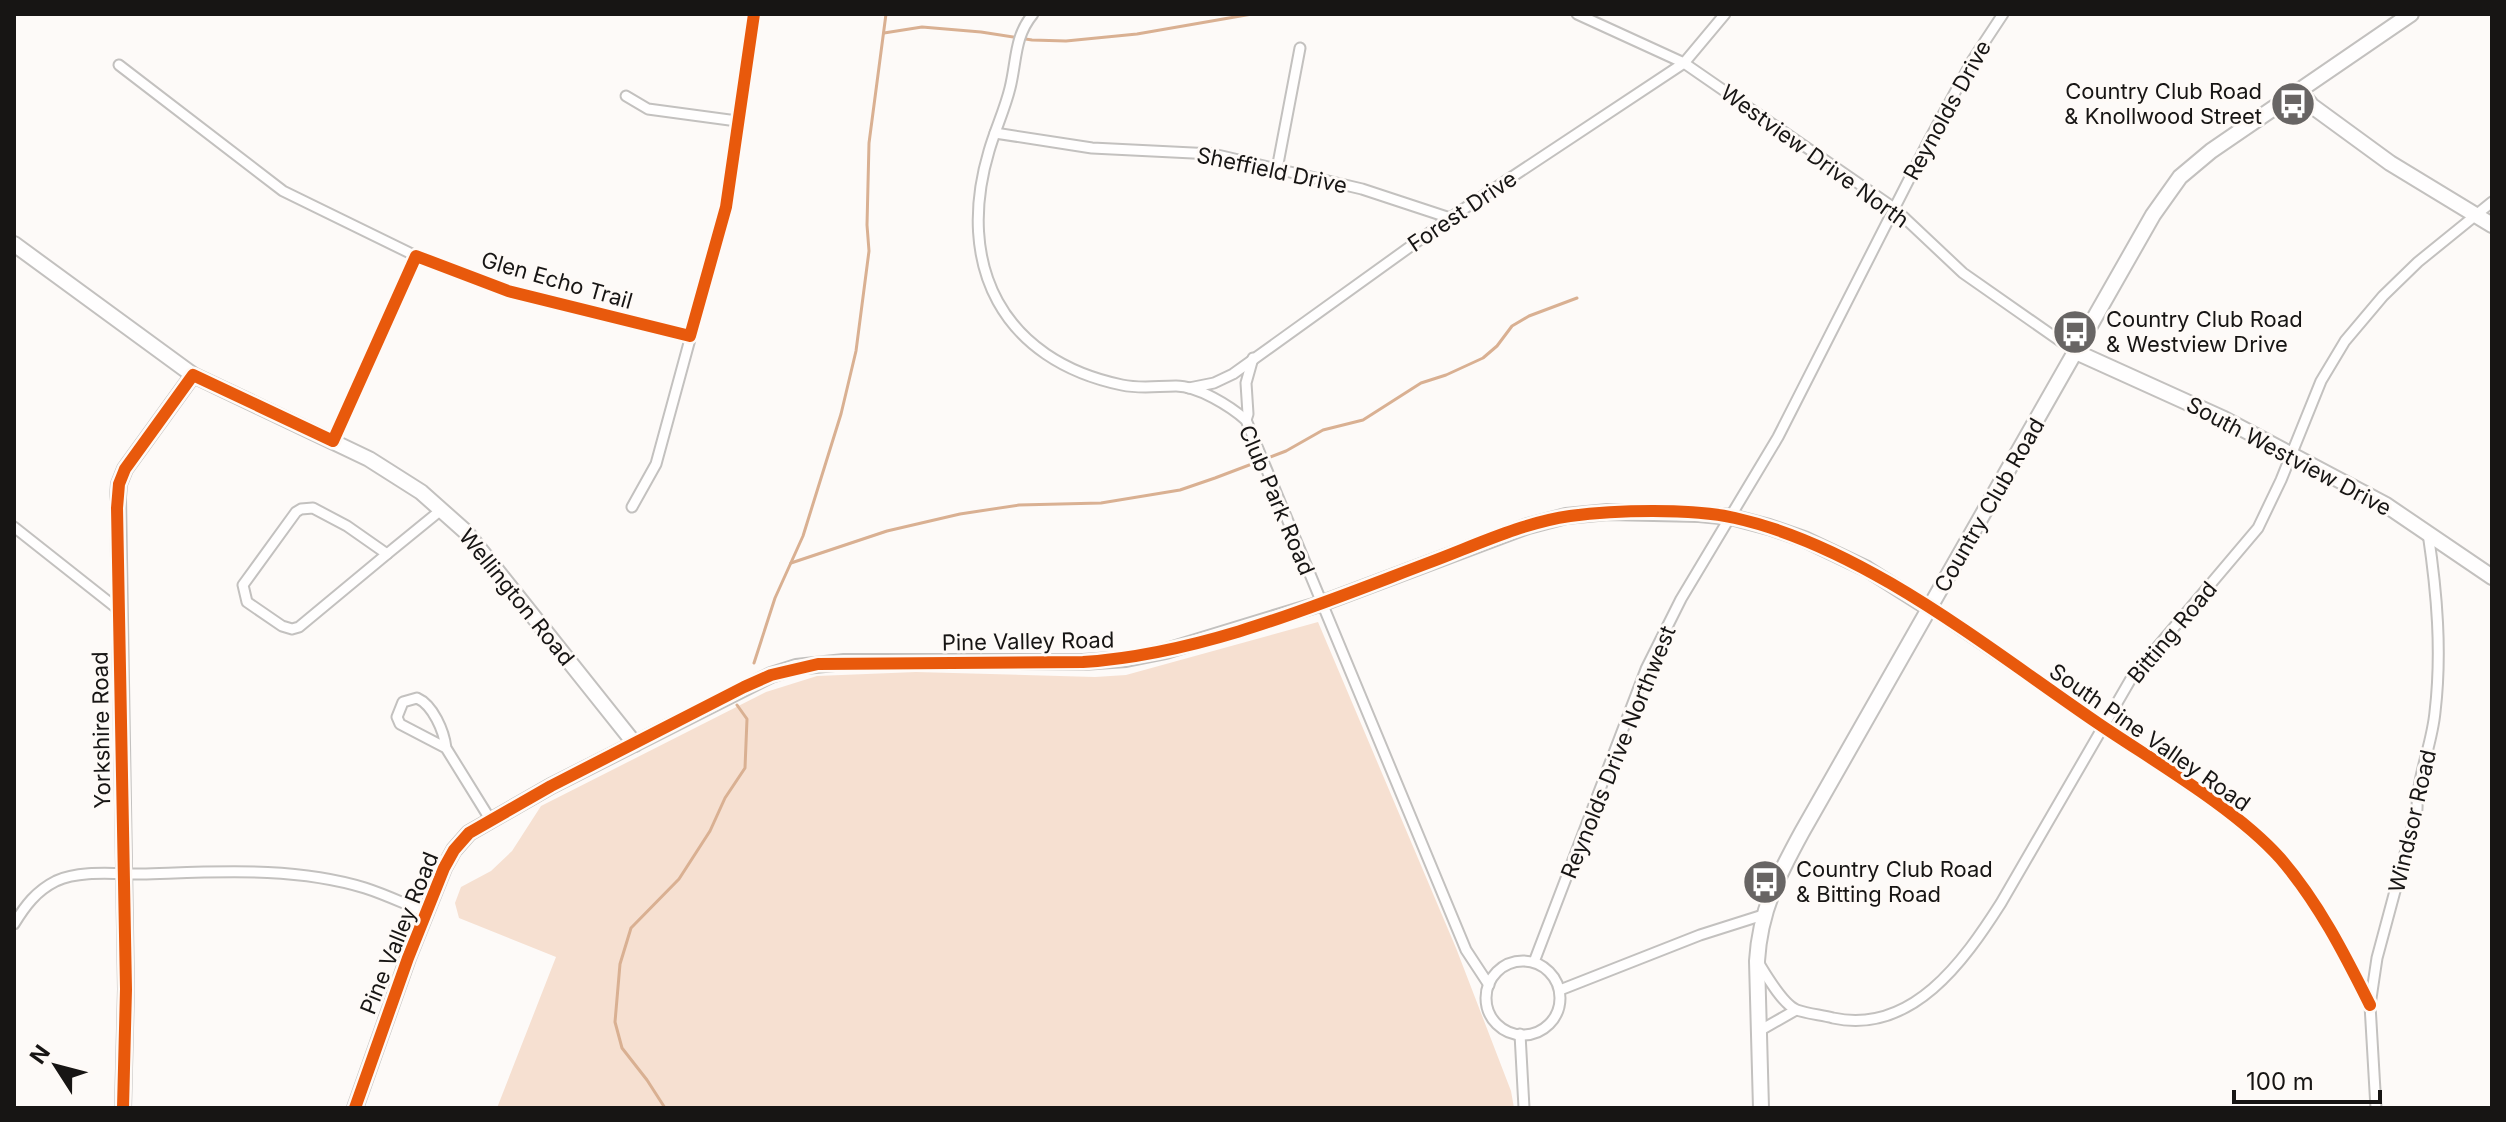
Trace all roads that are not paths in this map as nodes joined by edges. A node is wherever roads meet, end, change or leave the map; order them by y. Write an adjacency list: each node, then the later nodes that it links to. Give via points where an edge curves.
1 (754, 14): 12 (street)
2 (1033, 14): 13 (street, Club Park Road, via 1019,34 1011,87)
3 (1577, 14): 8 (street, Westview Drive North)
4 (1725, 14): 8 (street, Forest Drive)
5 (2003, 14): 16 (street, Reynolds Drive, via 1972,61)
6 (2411, 14): 10 (street, Country Club Road)
7 (1300, 48): 14 (street)
8 (1684, 63): 16 (street, Westview Drive North); 18 (street, Forest Drive)
9 (119, 65): 21 (street, Glen Echo Trail, via 283,191)
10 (2300, 91): 17 (street, via 2312,106 2390,163); 23 (street, Country Club Road, via 2180,177)
11 (626, 96): 12 (street, via 648,109)
12 (737, 121): 22 (street, via 726,207)
13 (995, 133): 14 (street, Sheffield Drive, via 1092,148 1213,154); 26 (street, Club Park Road, via 978,196 978,231 1000,307 1026,338 1086,375 1138,387)
14 (1277, 169): 18 (street, Sheffield Drive)
15 (2492, 202): 17 (street, Bitting Road)
16 (1894, 208): 23 (street, Westview Drive North, via 1963,273); 32 (street, Reynolds Drive Northwest)
17 (2474, 214): 19 (street); 29 (street, Bitting Road, via 2383,296 2345,341 2321,381)
18 (1450, 218): 24 (street, Forest Drive)
19 (2492, 225)
20 (14, 244): 25 (street, Wellington Road)
21 (416, 256): 22 (street, Glen Echo Trail, via 508,291); 28 (street)
22 (690, 336): 30 (street, via 656,464)
23 (2076, 352): 29 (street, South Westview Drive); 38 (street, Country Club Road)
24 (1253, 358): 26 (street, Forest Drive, via 1226,378); 27 (street, via 1246,383)
25 (193, 375): 28 (street, Wellington Road); 39 (street, Yorkshire Road, via 119,484)
26 (1186, 388): 27 (street, Club Park Road, via 1221,401)
27 (1246, 420): 37 (street, Club Park Road)
28 (333, 441): 31 (street, Wellington Road, via 421,492)
29 (2290, 454): 34 (street, South Westview Drive); 40 (street, Bitting Road, via 2258,528 2142,665)
30 (632, 507)
31 (441, 510): 35 (street); 41 (street, Wellington Road, via 466,532)
32 (1731, 517): 37 (street, Pine Valley Road, via 1608,512 1566,516); 38 (street, Pine Valley Road, via 1837,554); 49 (street, Reynolds Drive Northwest, via 1646,669)
33 (14, 527): 39 (street)
34 (2428, 533): 36 (street, South Westview Drive); 52 (street, Windsor Road, via 2440,642 2435,714)
35 (387, 554): 35 (street, via 299,627 282,626 244,597 245,580 301,509 326,514)
36 (2492, 577)
37 (1320, 604): 41 (street, Pine Valley Road, via 1126,659 796,667 744,687); 50 (street, Club Park Road, via 1466,950)
38 (1930, 609): 40 (street, South Pine Valley Road); 46 (street, Country Club Road, via 1789,856)
39 (119, 610): 44 (street, Yorkshire Road)
40 (2102, 727): 52 (street, South Pine Valley Road, via 2228,812 2278,856 2320,911); 53 (street, Bitting Road, via 1987,926 1945,978 1922,998 1882,1018 1851,1022)
41 (635, 744): 43 (street, Pine Valley Road)
42 (446, 748): 42 (street, via 400,724 403,702 424,701); 43 (street)
43 (490, 819): 45 (street, Pine Valley Road, via 454,850)
44 (124, 874): 45 (street, via 257,871 302,876 366,888); 47 (street, via 58,880 29,901); 56 (street, Yorkshire Road)
45 (428, 913): 57 (street, Pine Valley Road)
46 (1763, 915): 48 (street, Country Club Road); 51 (street)
47 (14, 924)
48 (1757, 961): 53 (street); 54 (street, Country Club Road)
49 (1534, 962): 50 (street, via 1512,962); 51 (street, via 1551,973)
50 (1489, 985): 55 (street, via 1488,1009 1494,1020)
51 (1560, 990): 55 (street, via 1560,1003 1549,1024)
52 (2370, 1005): 60 (street, Windsor Road)
53 (1796, 1010): 54 (street)
54 (1759, 1031): 59 (street, Country Club Road)
55 (1520, 1034): 58 (street)
56 (123, 1108)
57 (355, 1108)
58 (1524, 1108)
59 (1761, 1108)
60 (2376, 1108)

